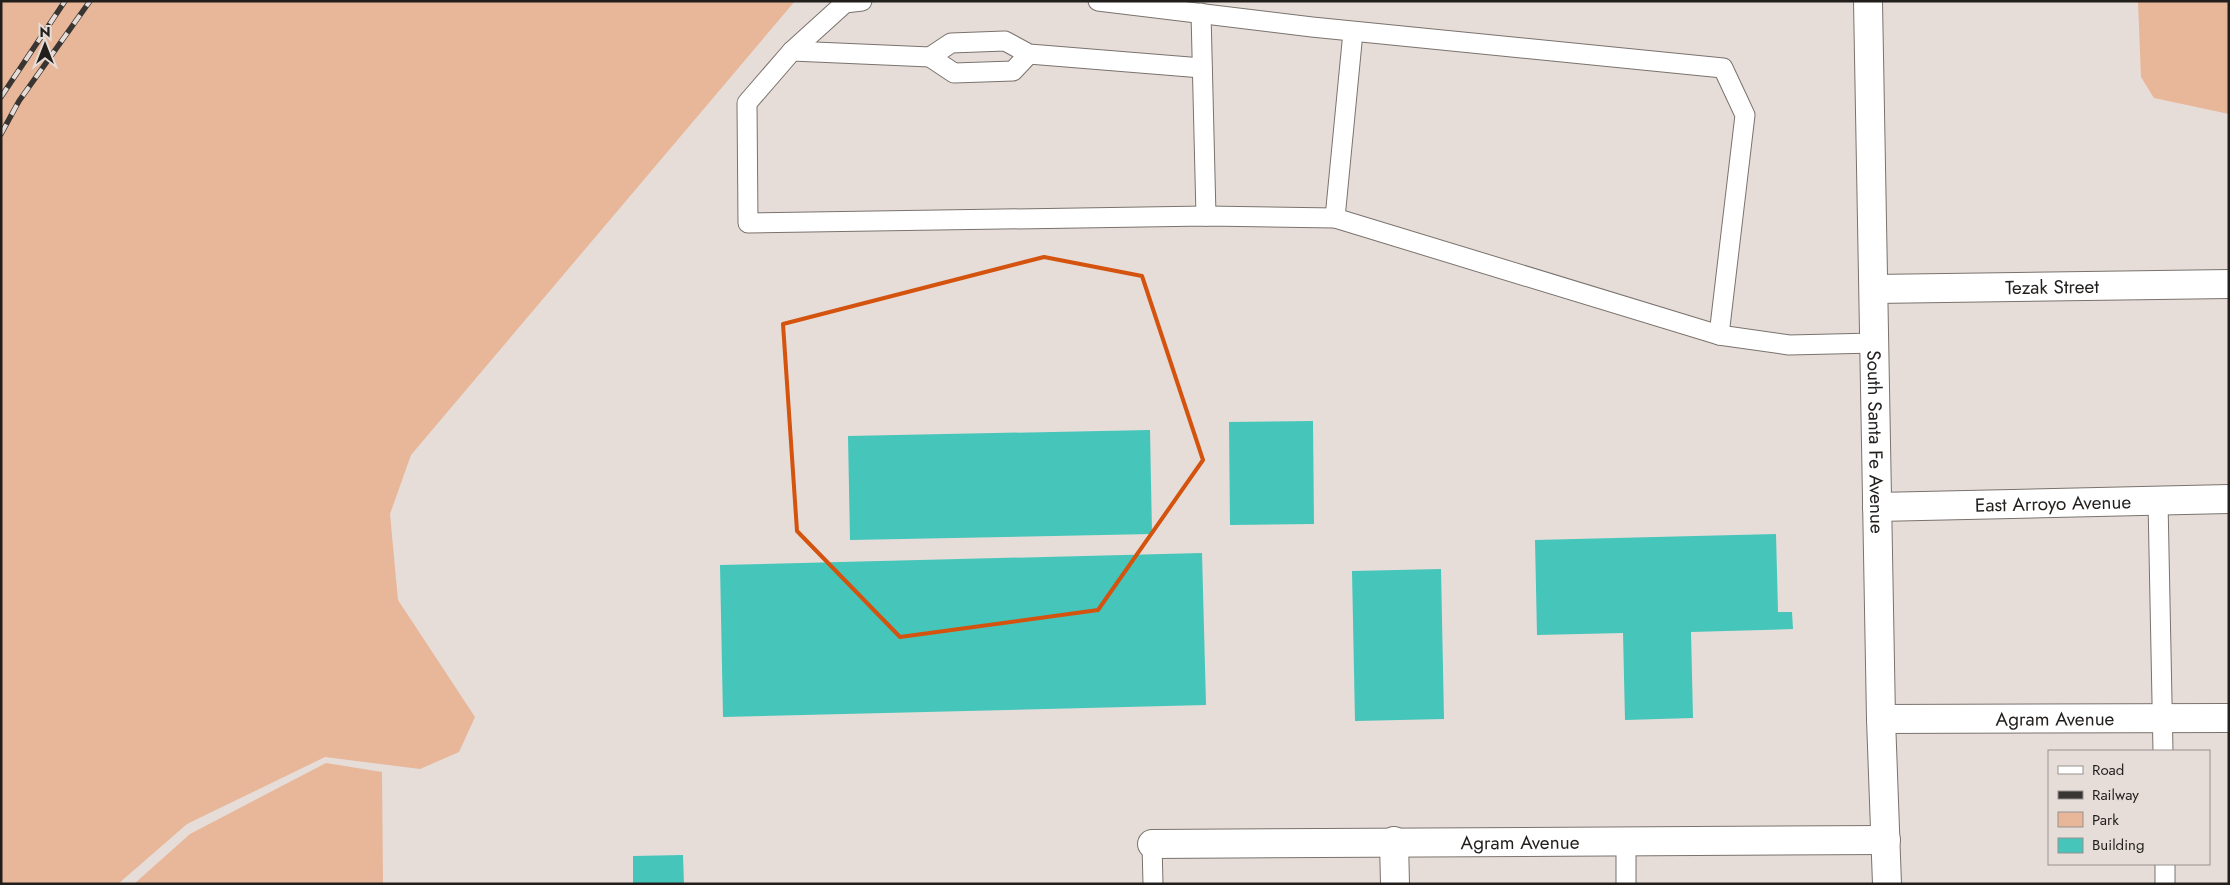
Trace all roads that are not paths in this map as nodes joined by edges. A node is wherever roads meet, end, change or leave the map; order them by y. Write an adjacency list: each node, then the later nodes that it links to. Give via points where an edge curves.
1 (862, 1): 6 (lane, via 845,3)
2 (1098, 1): 4 (lane)
3 (1868, 1): 13 (street, South Santa Fe Avenue)
4 (1201, 13): 5 (lane); 9 (lane)
5 (1353, 32): 11 (lane); 14 (lane, via 1723,68 1745,115)
6 (792, 51): 8 (lane); 10 (lane, via 747,103 748,224)
7 (1029, 54): 8 (lane, via 1005,41 951,42); 8 (lane, via 1013,71 954,73); 9 (lane)
8 (930, 57)
9 (1202, 68): 10 (lane)
10 (1206, 216): 11 (lane)
11 (1335, 218): 14 (lane)
12 (2229, 284): 13 (street, Tezak Street)
13 (1874, 289): 15 (street, South Santa Fe Avenue)
14 (1719, 336): 15 (lane, via 1789,345)
15 (1875, 342): 18 (street, South Santa Fe Avenue)
16 (2229, 499): 17 (street, East Arroyo Avenue)
17 (2158, 501): 18 (street, East Arroyo Avenue); 21 (lane)
18 (1877, 507): 20 (street, South Santa Fe Avenue)
19 (2229, 718): 21 (street, Agram Avenue)
20 (1881, 719): 21 (street, Agram Avenue); 23 (street, South Santa Fe Avenue)
21 (2163, 719): 22 (lane)
22 (2164, 750)
23 (1886, 840): 24 (street, Agram Avenue); 31 (street, South Santa Fe Avenue)
24 (1626, 841): 25 (street, Agram Avenue); 30 (lane)
25 (1394, 842): 26 (street, Agram Avenue); 29 (street)
26 (1152, 844): 28 (lane)
27 (2165, 865): 32 (lane)
28 (1153, 884)
29 (1395, 884)
30 (1626, 884)
31 (1887, 884)
32 (2165, 884)

